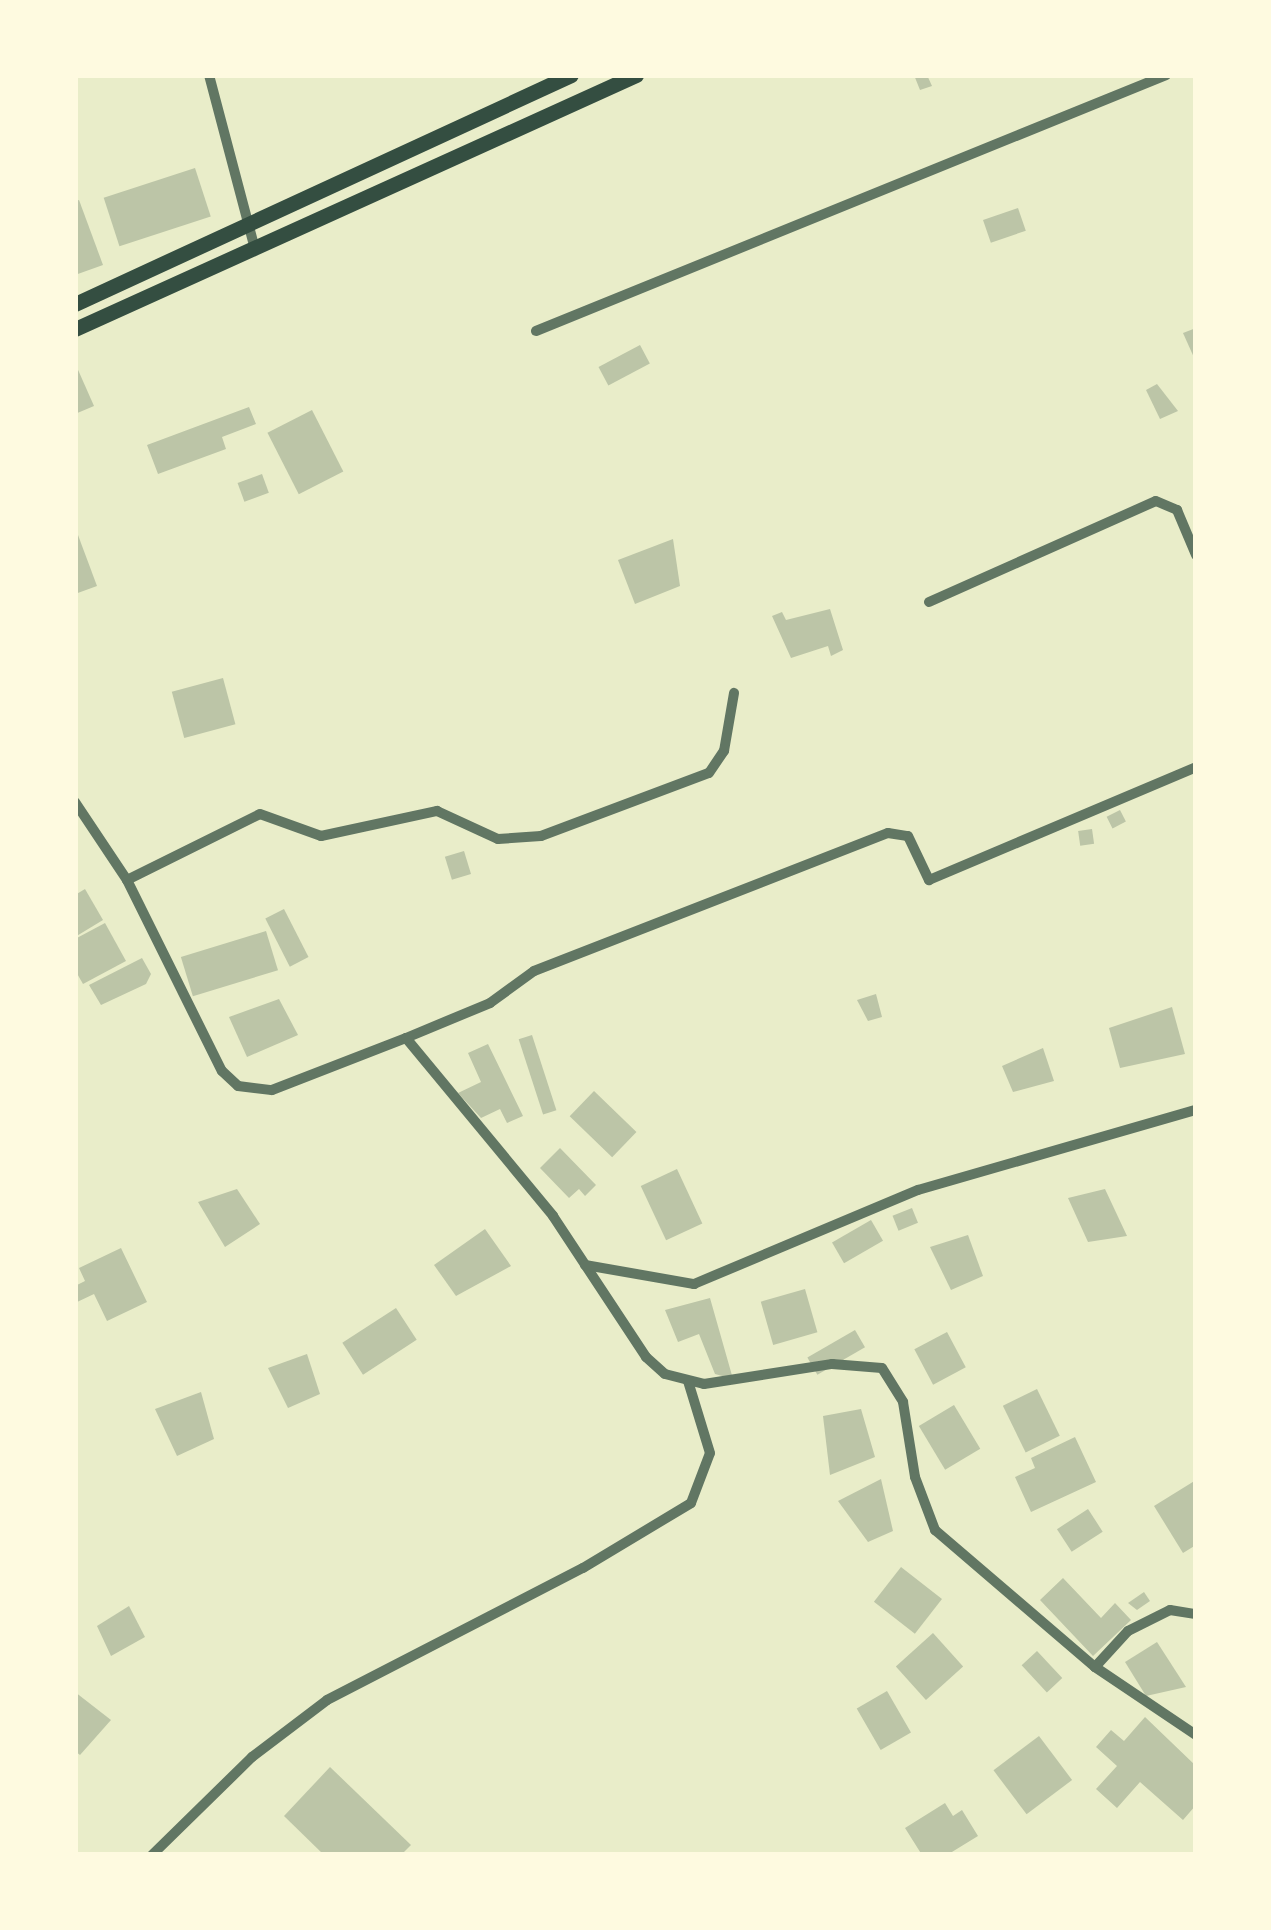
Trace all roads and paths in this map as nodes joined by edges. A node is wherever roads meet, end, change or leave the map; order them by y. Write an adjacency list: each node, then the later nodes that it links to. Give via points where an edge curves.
1 (209, 75): 5 (street)
2 (572, 75): 5 (main road)
3 (636, 75): 6 (main road)
4 (1166, 75): 9 (street)
5 (244, 225): 6 (street); 7 (main road)
6 (254, 246): 8 (main road)
7 (75, 304)
8 (75, 329)
9 (536, 331)
10 (1196, 555): 11 (street, via 1176,510 1156,501)
11 (928, 602)
12 (734, 693): 15 (street, via 724,751 708,773 540,836 498,839 437,812 321,836 260,814)
13 (1196, 767): 16 (street, via 929,880 908,836 888,833 534,971 490,1003)
14 (75, 802): 15 (street)
15 (127, 880): 16 (street, via 222,1071 238,1086 272,1090)
16 (406, 1038): 18 (street, via 553,1216)
17 (1196, 1110): 18 (street, via 918,1190 694,1284)
18 (585, 1265): 19 (street, via 646,1358)
19 (688, 1382): 21 (street, via 832,1364 882,1368 903,1402 915,1477 936,1530); 23 (street, via 710,1453 691,1503 583,1568 327,1700 252,1757)
20 (1196, 1614): 21 (street, via 1170,1610 1128,1631)
21 (1096, 1667): 22 (street)
22 (1196, 1735)
23 (152, 1855)

